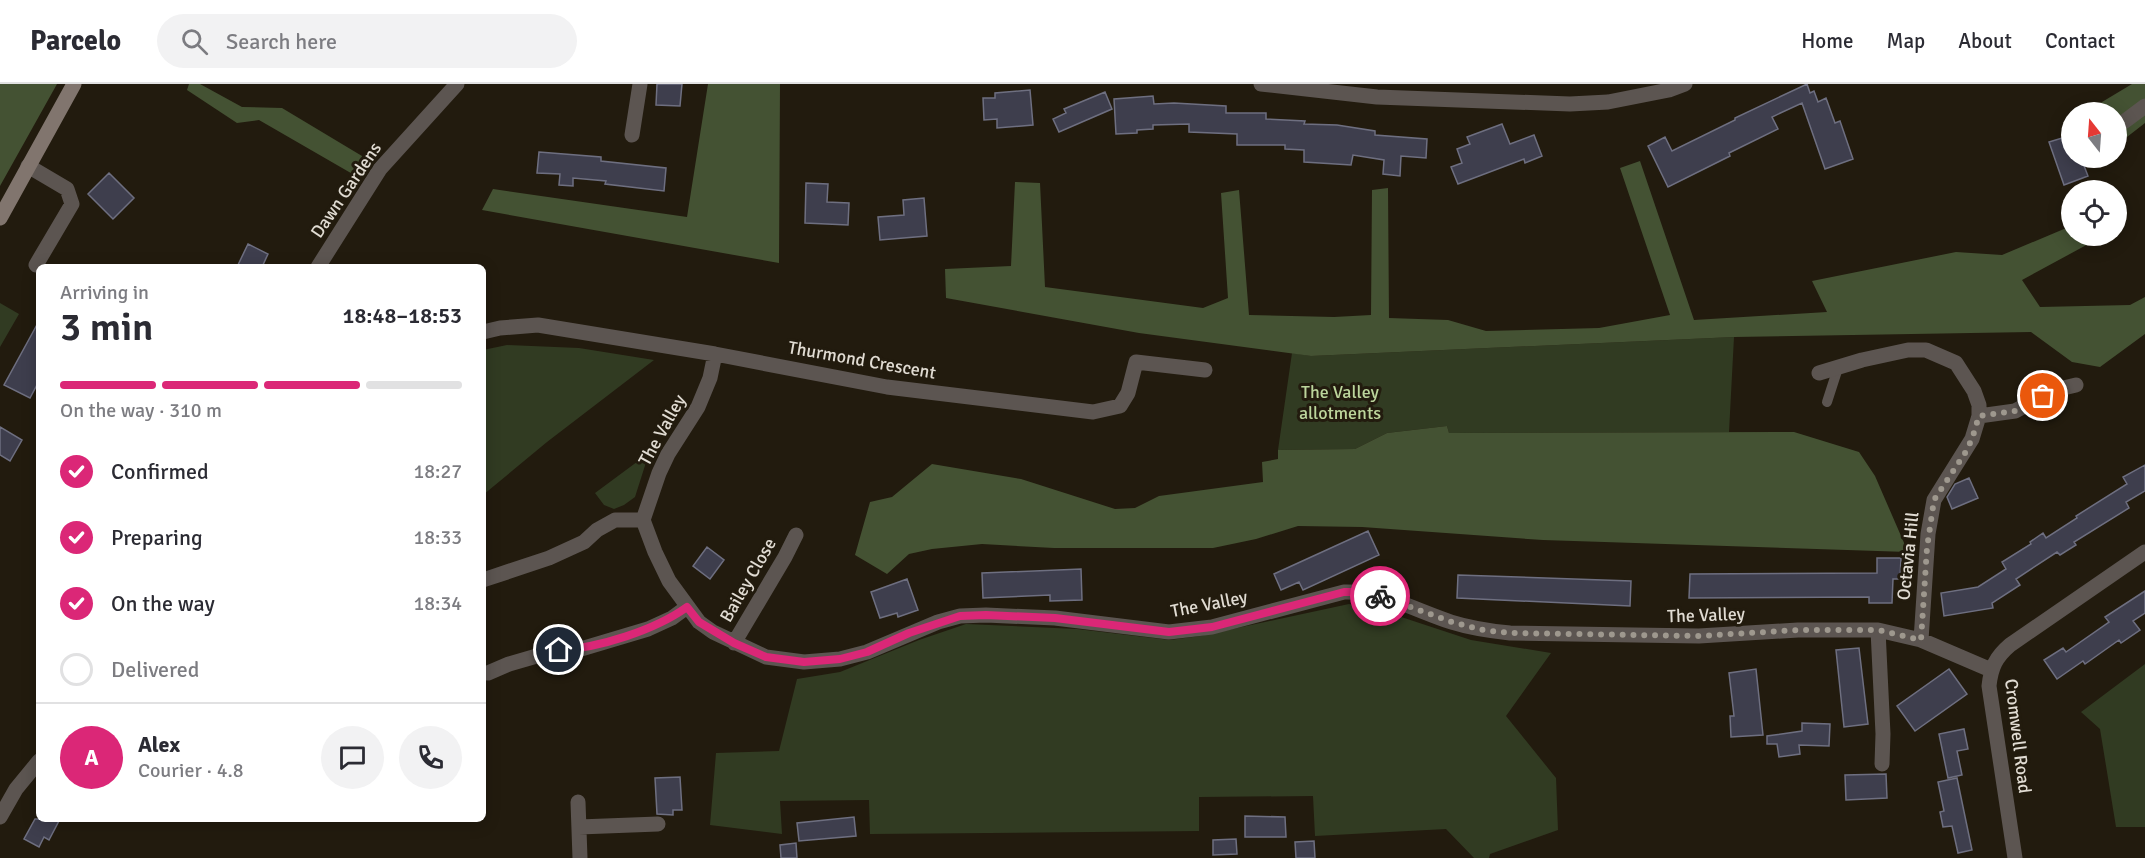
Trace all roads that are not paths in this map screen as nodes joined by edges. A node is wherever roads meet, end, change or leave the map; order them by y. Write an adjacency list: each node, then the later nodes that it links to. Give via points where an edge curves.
1 (75, 84): 10 (main road)
2 (457, 84): 13 (street, Dawn Gardens, via 380,169)
3 (640, 84): 9 (street)
4 (1261, 84): 6 (street)
5 (1685, 84): 6 (street, via 1608,102 1570,104)
6 (1377, 91)
7 (2145, 106): 8 (street)
8 (2127, 120)
9 (632, 135)
10 (28, 166): 11 (main road); 12 (street, via 67,189 72,204)
11 (0, 218)
12 (37, 264)
13 (320, 264)
14 (486, 331): 15 (street, Thurmond Crescent, via 538,326)
15 (715, 354): 17 (street, Thurmond Crescent, via 887,387 1093,412 1120,406 1128,393 1136,362); 22 (street, The Valley, via 698,407 659,472)
16 (1838, 368): 18 (street); 20 (lane); 21 (street, via 1862,360 1926,350 1956,363 1974,391)
17 (1205, 370)
18 (1820, 373)
19 (2076, 385): 21 (street, via 2055,390 2015,411)
20 (1827, 402)
21 (1979, 416): 28 (street, Octavia Hill, via 1965,453 1934,500)
22 (644, 520): 25 (street, via 615,520 584,543); 26 (street, The Valley, via 669,581)
23 (796, 535): 29 (street, Bailey Close)
24 (2145, 552): 30 (street, Cromwell Road, via 2010,645 1997,657)
25 (486, 579)
26 (687, 607): 29 (street, The Valley, via 699,622); 31 (street, via 648,629 581,649 547,653)
27 (1878, 630): 28 (street, The Valley); 29 (street, The Valley, via 1699,636 1510,633 1452,622 1381,596 1344,592 1212,627 1169,632 1055,618 986,615 938,622 840,659 804,662 766,657); 32 (street)
28 (1921, 640): 30 (street, The Valley)
29 (734, 643)
30 (1991, 670): 39 (street, Cromwell Road, via 1989,686)
31 (488, 674)
32 (1882, 764)
33 (36, 765): 35 (street)
34 (578, 801): 37 (street)
35 (0, 817)
36 (658, 824): 37 (street)
37 (579, 827): 38 (street)
38 (580, 858)
39 (2015, 858)

